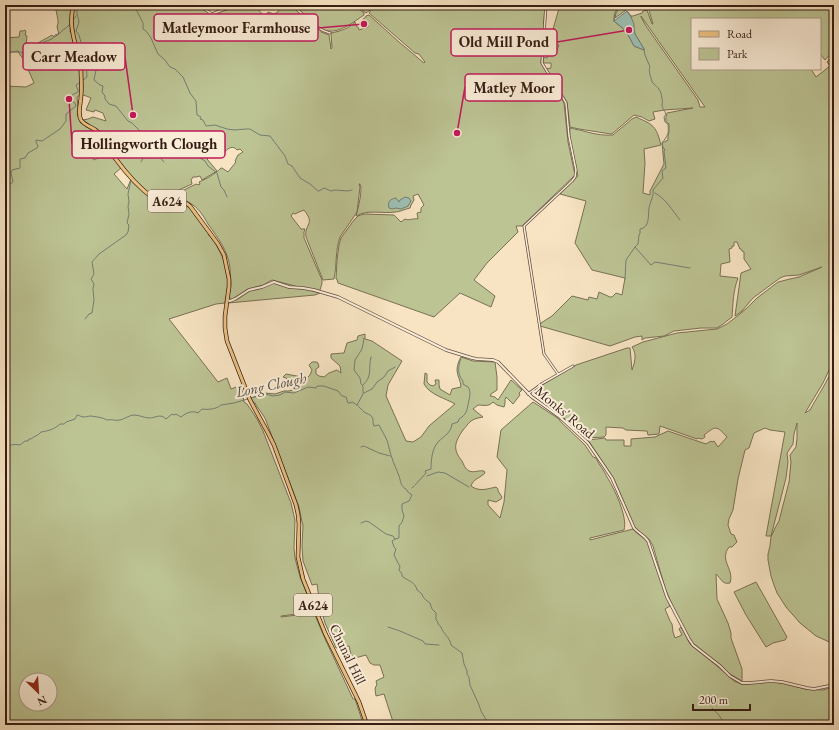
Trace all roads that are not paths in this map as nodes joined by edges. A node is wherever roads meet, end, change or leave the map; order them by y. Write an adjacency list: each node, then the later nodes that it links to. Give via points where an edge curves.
1 (74, 5): 7 (main road, A624, via 71,16 81,70 82,120 98,132 126,172 152,197 160,201 182,201 190,206 224,255 229,279)
2 (198, 5): 3 (street, via 212,14)
3 (236, 5)
4 (291, 5): 6 (street, via 315,26)
5 (546, 5): 9 (street, via 542,63 566,103 576,174 572,181 524,226 544,354)
6 (330, 33)
7 (227, 300): 10 (street, Monks' Road, via 230,301 249,290 274,282 314,290 338,298 446,350 472,358 496,361); 13 (main road, Chunal Hill / A624, via 225,325 228,342 250,400 268,433 294,498 299,519 298,557 302,579)
8 (574, 366): 9 (street)
9 (558, 374): 10 (street)
10 (528, 394): 11 (street, Monks' Road, via 580,435 604,465 634,528 648,541 671,607 693,644 730,676 742,682 782,682 814,689)
11 (834, 685)
12 (372, 722): 14 (street)
13 (367, 725)
14 (373, 725)

